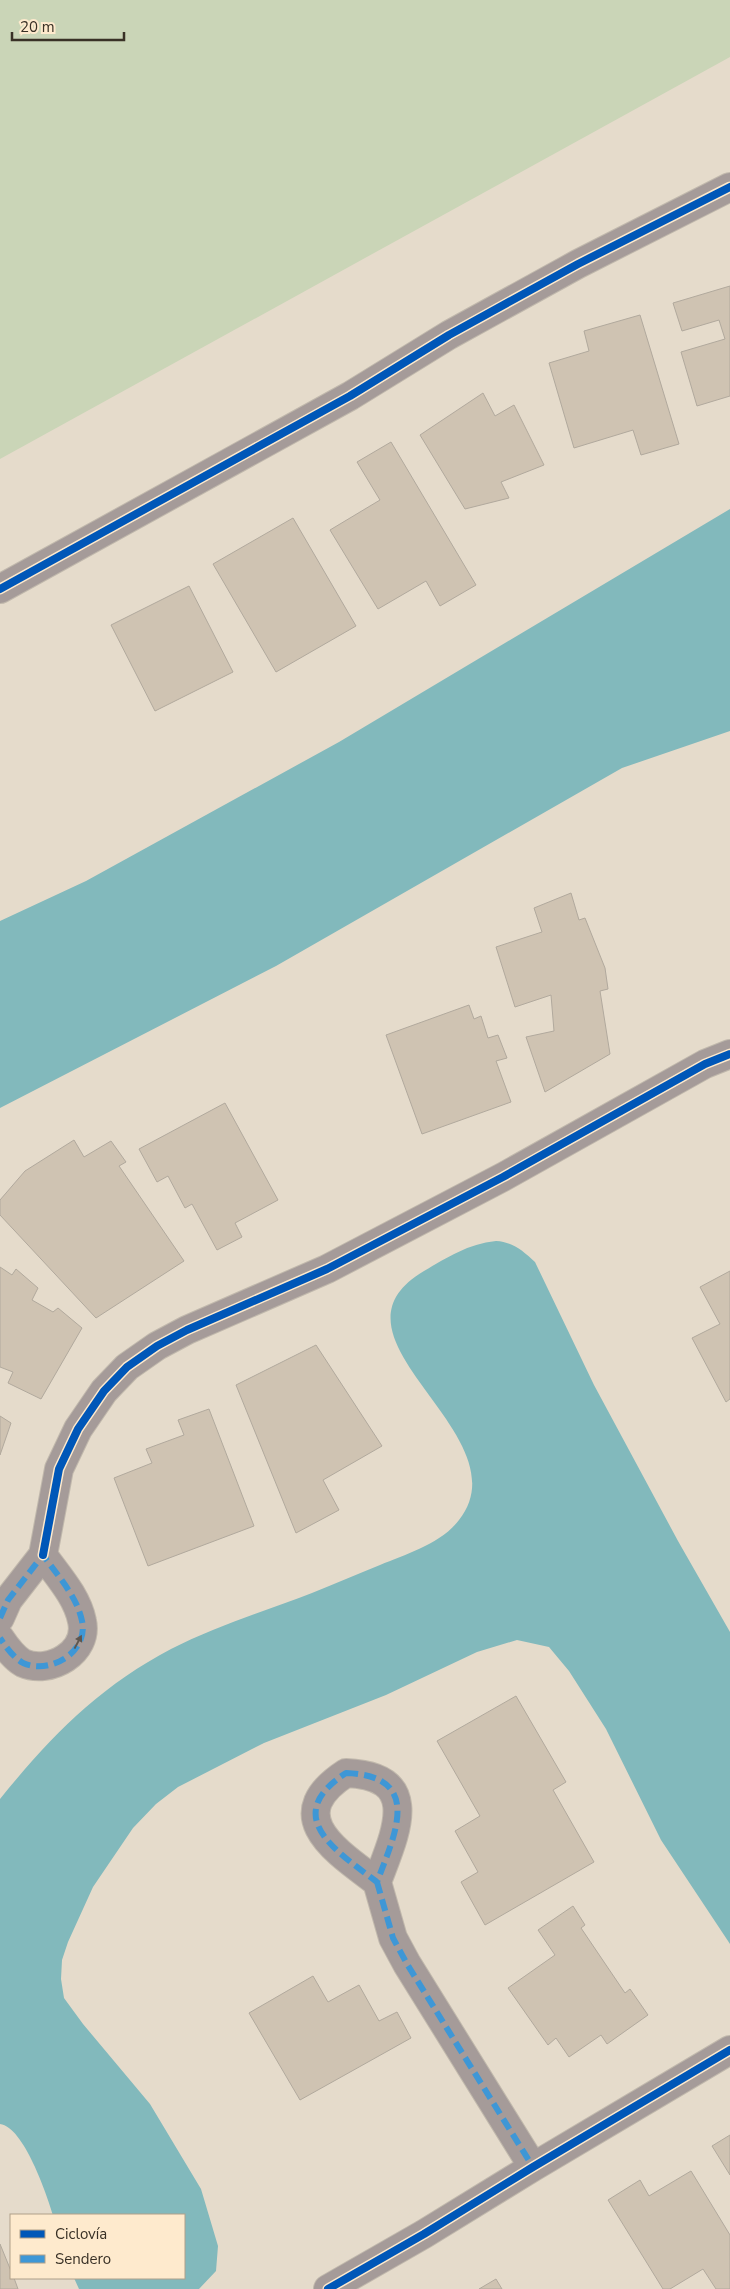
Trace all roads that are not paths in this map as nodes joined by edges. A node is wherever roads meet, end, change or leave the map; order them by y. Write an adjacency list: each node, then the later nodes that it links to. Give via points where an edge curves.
1 (730, 187): 2 (street, via 448,335 350,396)
2 (0, 590)
3 (730, 1054): 4 (street, via 705,1064 502,1177 327,1269 187,1330 127,1367 104,1391 78,1430 60,1469)
4 (43, 1555): 5 (street, via 8,1600); 6 (street, one-way to 4, via 9,1652 23,1662 40,1667 56,1664 71,1654 82,1639 83,1622 76,1601)
5 (0, 1618)
6 (0, 1638)
7 (377, 1882): 9 (street, via 393,1938 407,1964)
8 (730, 2050): 9 (street)
9 (533, 2167): 10 (street)
10 (328, 2289)

